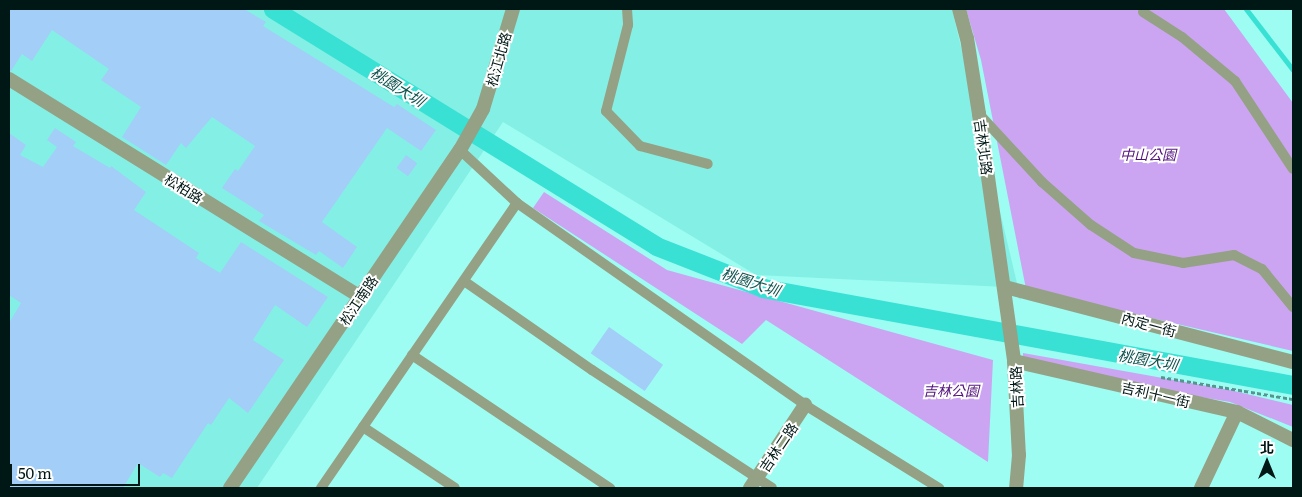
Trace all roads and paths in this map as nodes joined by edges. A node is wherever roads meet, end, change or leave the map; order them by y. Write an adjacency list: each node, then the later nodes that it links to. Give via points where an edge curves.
1 (513, 9): 6 (street, 松江北路)
2 (628, 9): 9 (lane, via 628,25 606,111 640,146)
3 (959, 9): 7 (street, 吉林北路)
4 (1143, 12): 10 (lane, via 1182,37 1235,80)
5 (9, 80): 14 (street, 松柏路)
6 (483, 109): 8 (street, 松江南路)
7 (979, 114): 13 (street, 吉林北路); 15 (lane, via 1042,182 1091,225 1134,253 1183,263 1234,255 1262,269)
8 (463, 146): 11 (lane); 14 (street, 松江南路)
9 (708, 164)
10 (1293, 169)
11 (516, 203): 12 (lane); 19 (lane)
12 (464, 281): 16 (lane); 23 (lane)
13 (1005, 287): 17 (street, 吉林路); 18 (street, 內定一街)
14 (360, 298): 24 (street, 松江南路)
15 (1293, 307)
16 (412, 355): 21 (lane); 27 (lane)
17 (1014, 361): 20 (street, 吉利十一街); 30 (street, 吉林路, via 1019,455)
18 (1293, 362)
19 (805, 405): 23 (street, 吉林二路); 29 (lane)
20 (1237, 412): 22 (street, 吉利十一街); 31 (street)
21 (363, 427): 25 (lane); 26 (lane)
22 (1293, 440)
23 (753, 483): 28 (lane)
24 (230, 488)
25 (321, 488)
26 (455, 488)
27 (610, 488)
28 (772, 488)
29 (939, 488)
30 (1016, 488)
31 (1200, 488)

